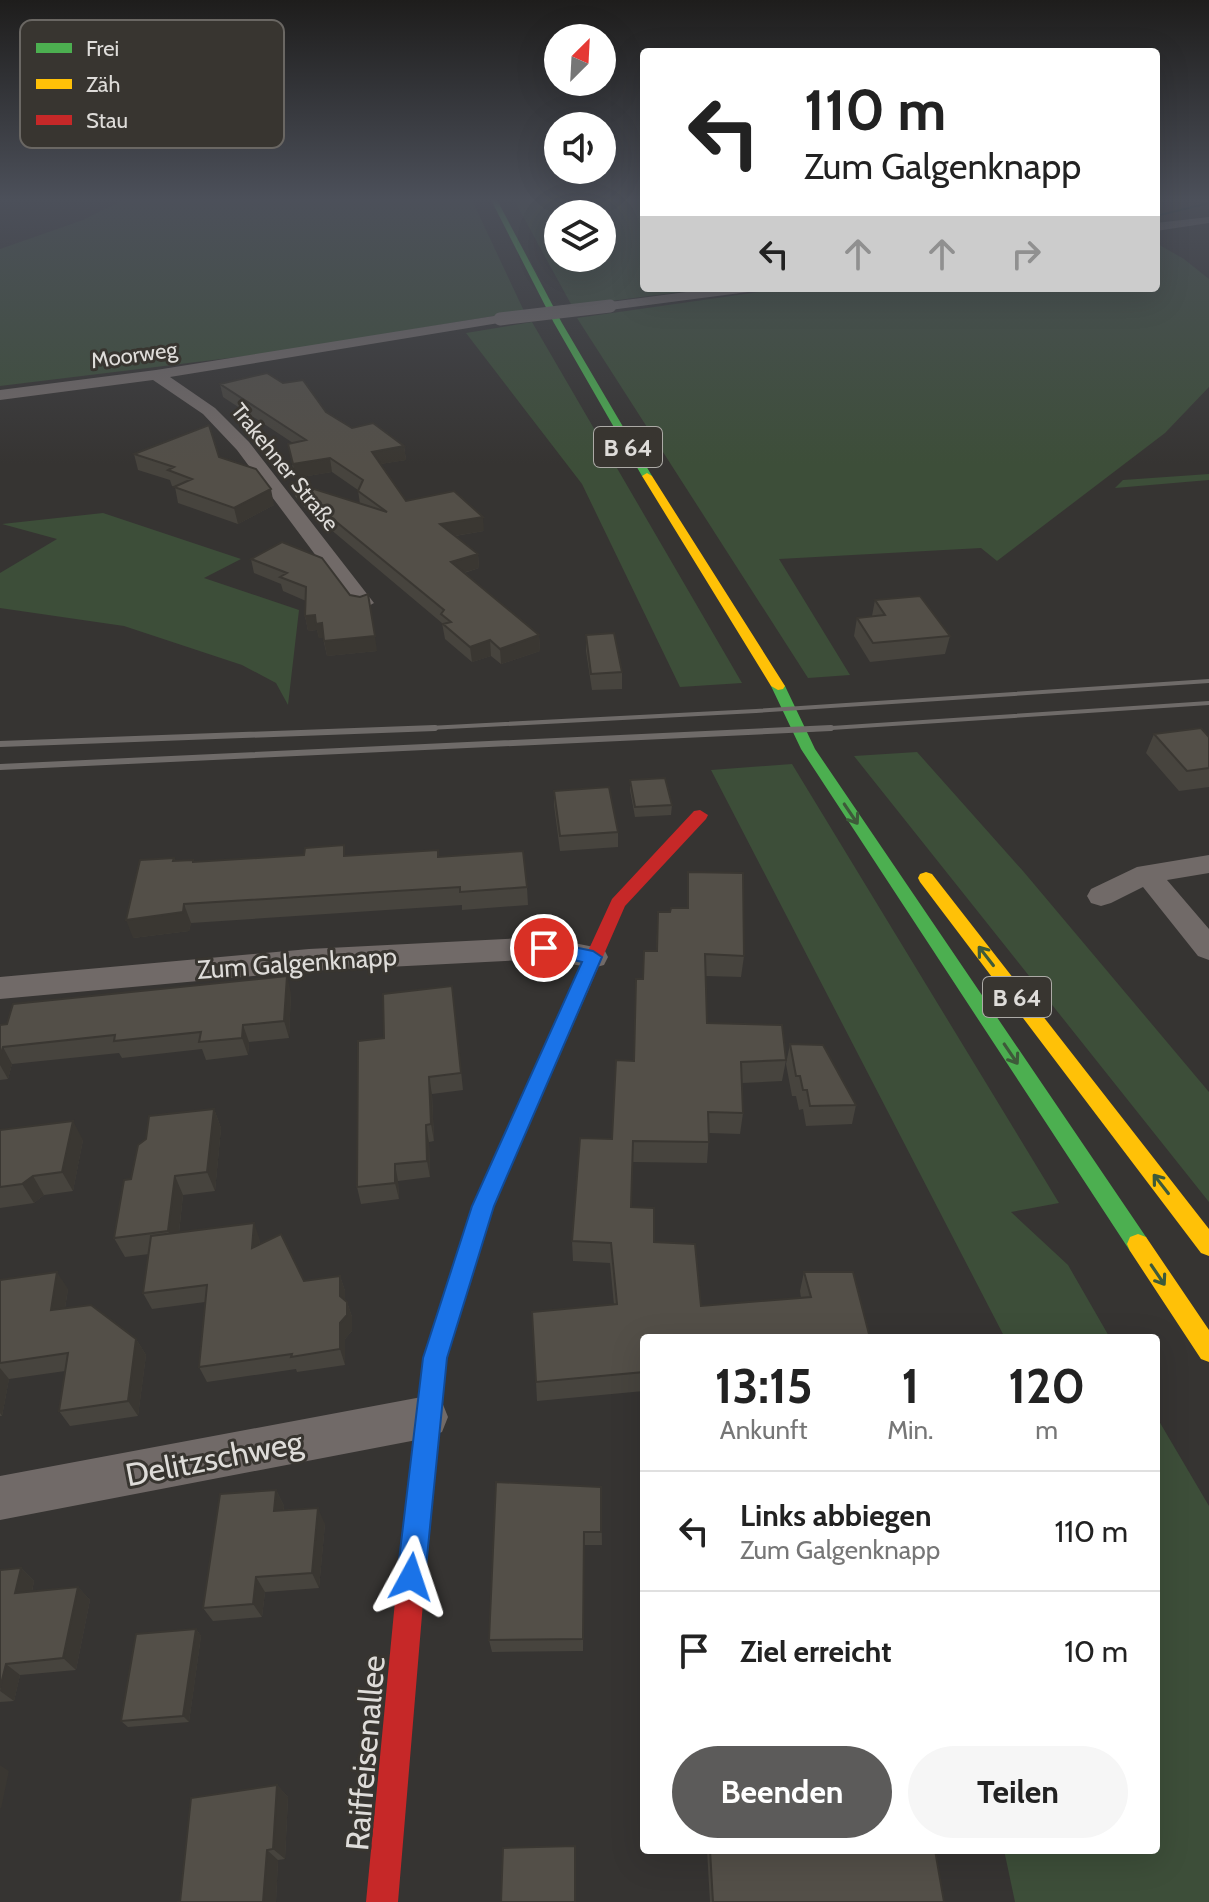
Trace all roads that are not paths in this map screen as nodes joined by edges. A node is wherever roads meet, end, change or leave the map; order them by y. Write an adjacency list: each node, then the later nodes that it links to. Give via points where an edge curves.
1 (538, 287): 6 (main road, B 64, via 629,449)
2 (717, 292): 3 (street, Moorweg, bridge, via 500,319)
3 (156, 375): 4 (street, Moorweg); 5 (street, Trakehner Straße, via 209,411 243,446)
4 (0, 395)
5 (363, 603)
6 (778, 686): 7 (main road, B 64); 17 (main road, B 64, one-way to 17, via 808,749)
7 (855, 786)
8 (700, 815): 14 (main road, Raiffeisenallee, via 618,903)
9 (912, 860): 16 (main road, B 64, one-way to 9)
10 (1209, 864): 11 (street)
11 (1147, 874): 12 (street); 13 (street)
12 (1101, 896)
13 (1209, 949)
14 (593, 957): 15 (street, Zum Galgenknapp, via 544,948 309,960); 18 (main road, Raiffeisenallee, via 483,1206 435,1358)
15 (0, 988)
16 (1209, 1246)
17 (1209, 1351)
18 (427, 1417): 19 (street, Delitzschweg); 20 (main road, Raiffeisenallee)
19 (0, 1498)
20 (382, 1902)

